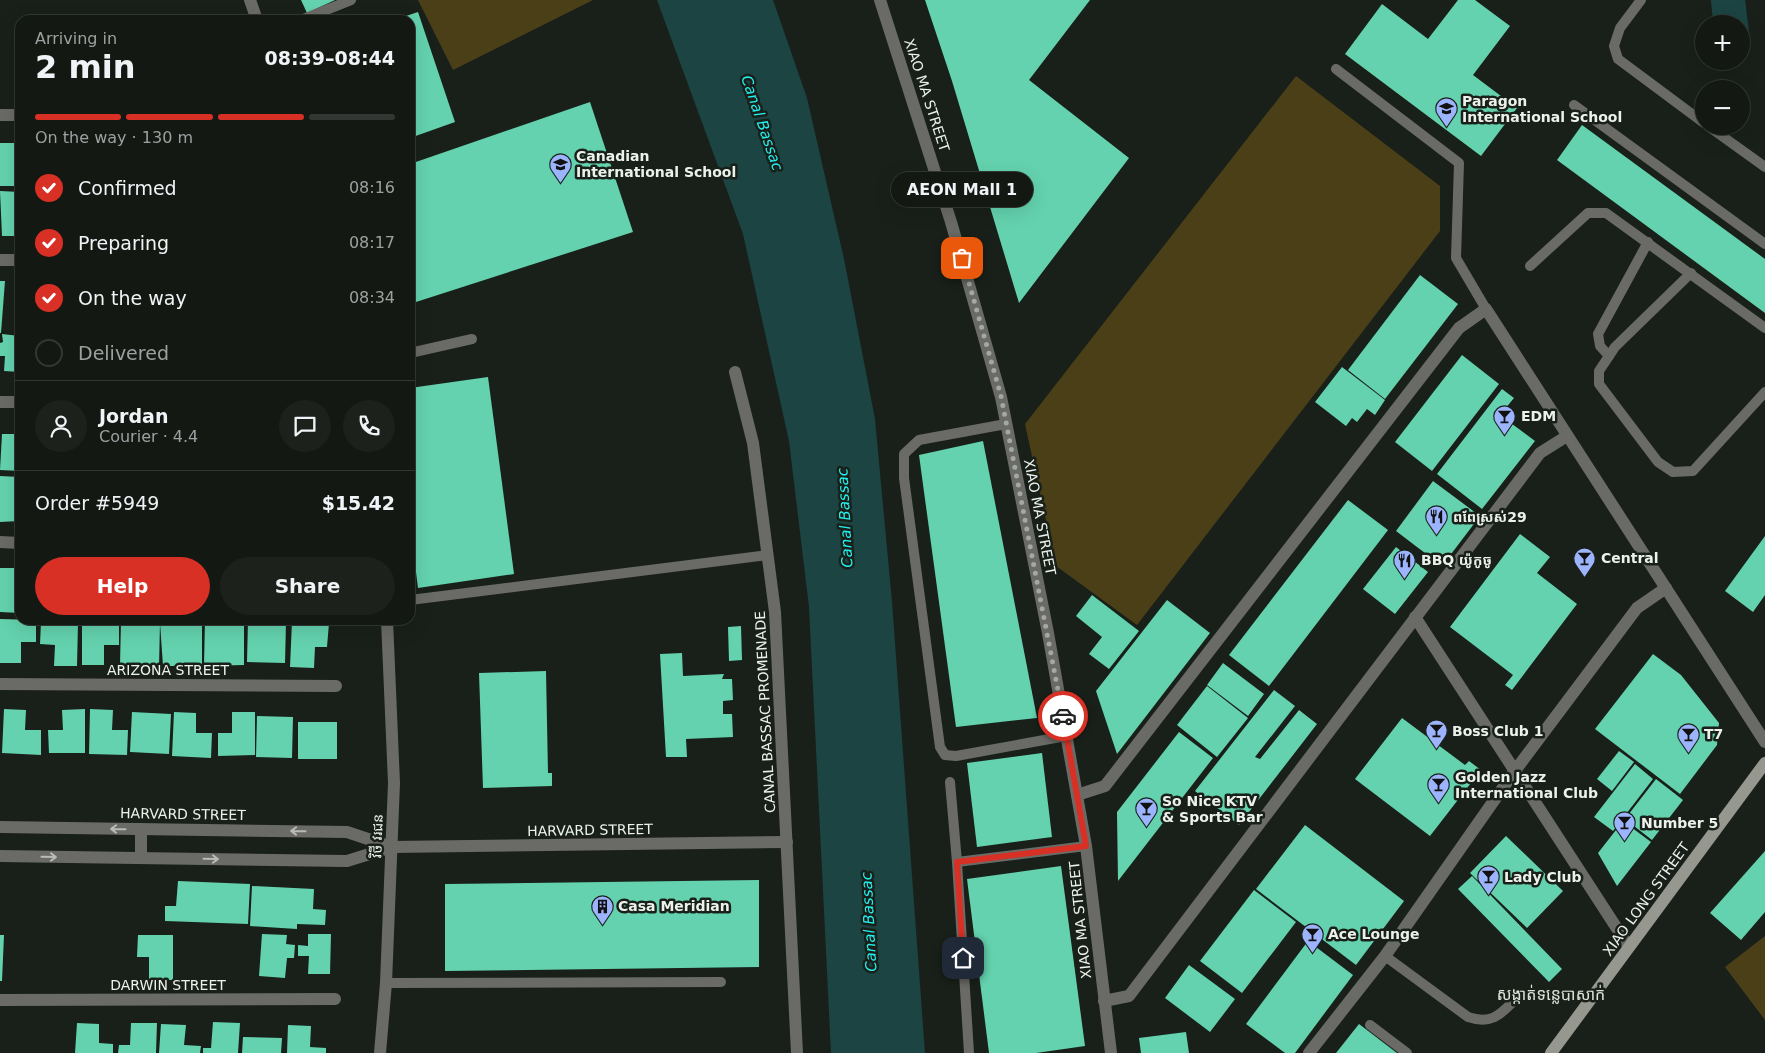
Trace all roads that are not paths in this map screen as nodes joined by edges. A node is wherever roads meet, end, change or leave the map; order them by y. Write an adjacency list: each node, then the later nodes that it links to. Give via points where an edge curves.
1 (250, 0): 5 (street)
2 (351, 0): 6 (lane)
3 (880, 0): 29 (street, XIAO MA STREET, via 957,240)
4 (1641, 0): 11 (lane, via 1620,28 1614,46 1618,59)
5 (255, 15)
6 (314, 15)
7 (1336, 69): 20 (lane, via 1459,162 1456,258)
8 (1574, 105): 15 (lane)
9 (0, 115): 10 (street)
10 (15, 115)
11 (1695, 116)
12 (1720, 135): 13 (lane)
13 (1765, 168)
14 (1648, 242): 18 (lane, via 1606,213 1588,213); 19 (lane); 24 (lane, via 1598,334 1600,346)
15 (1765, 244)
16 (0, 260): 17 (street)
17 (15, 260)
18 (1530, 266)
19 (1691, 273): 21 (lane); 24 (lane)
20 (1486, 309): 30 (street); 45 (street, via 1459,328 1105,786)
21 (1765, 328)
22 (472, 339): 23 (lane)
23 (415, 352)
24 (1609, 356): 26 (lane, via 1599,371 1599,384 1658,462 1673,472 1693,471)
25 (735, 372): 33 (street, CANAL BASSAC PROMENADE, via 753,443)
26 (1765, 392)
27 (0, 402): 28 (street)
28 (15, 402)
29 (1006, 424): 40 (street, XIAO MA STREET); 40 (lane, via 919,440 904,454 904,478 940,747 944,755 956,756)
30 (1567, 436): 34 (street); 36 (street, via 1540,453)
31 (0, 542): 32 (street)
32 (15, 543)
33 (768, 555): 35 (lane); 48 (street, CANAL BASSAC PROMENADE, via 776,612)
34 (1666, 588): 41 (street); 43 (street, via 1637,608)
35 (415, 599)
36 (1415, 617): 43 (street); 61 (street, via 1129,996)
37 (387, 625): 50 (street, វិថី វរជន, via 393,744)
38 (0, 684): 39 (street, ARIZONA STREET)
39 (336, 686)
40 (1066, 736): 45 (street, XIAO MA STREET)
41 (1765, 742)
42 (1765, 763): 54 (main road, XIAO LONG STREET)
43 (1514, 772): 54 (street); 55 (street)
44 (950, 782): 53 (lane)
45 (1077, 795): 49 (street, XIAO MA STREET)
46 (0, 827): 47 (street, HARVARD STREET, one-way to 46)
47 (141, 829): 50 (street, HARVARD STREET, one-way to 47, via 347,832); 52 (street)
48 (787, 842): 50 (street, HARVARD STREET); 64 (street, CANAL BASSAC PROMENADE)
49 (1086, 846): 53 (lane); 61 (street, XIAO MA STREET)
50 (392, 847): 52 (street, HARVARD STREET, one-way to 50, via 347,861); 57 (street, វិថី វរជន)
51 (0, 856): 52 (street, HARVARD STREET, one-way to 52)
52 (141, 858)
53 (957, 862): 65 (lane)
54 (1629, 947): 69 (main road, XIAO LONG STREET)
55 (1385, 956): 58 (lane, via 1468,1017 1481,1022 1494,1019); 67 (street)
56 (721, 982): 57 (lane)
57 (386, 983): 63 (street, វិថី វរជន)
58 (1521, 994)
59 (335, 999): 60 (street, DARWIN STREET)
60 (0, 1000)
61 (1104, 1001): 66 (street, XIAO MA STREET)
62 (1370, 1024): 68 (lane)
63 (380, 1053)
64 (797, 1053)
65 (969, 1053)
66 (1111, 1053)
67 (1309, 1053)
68 (1407, 1053)
69 (1551, 1053)

